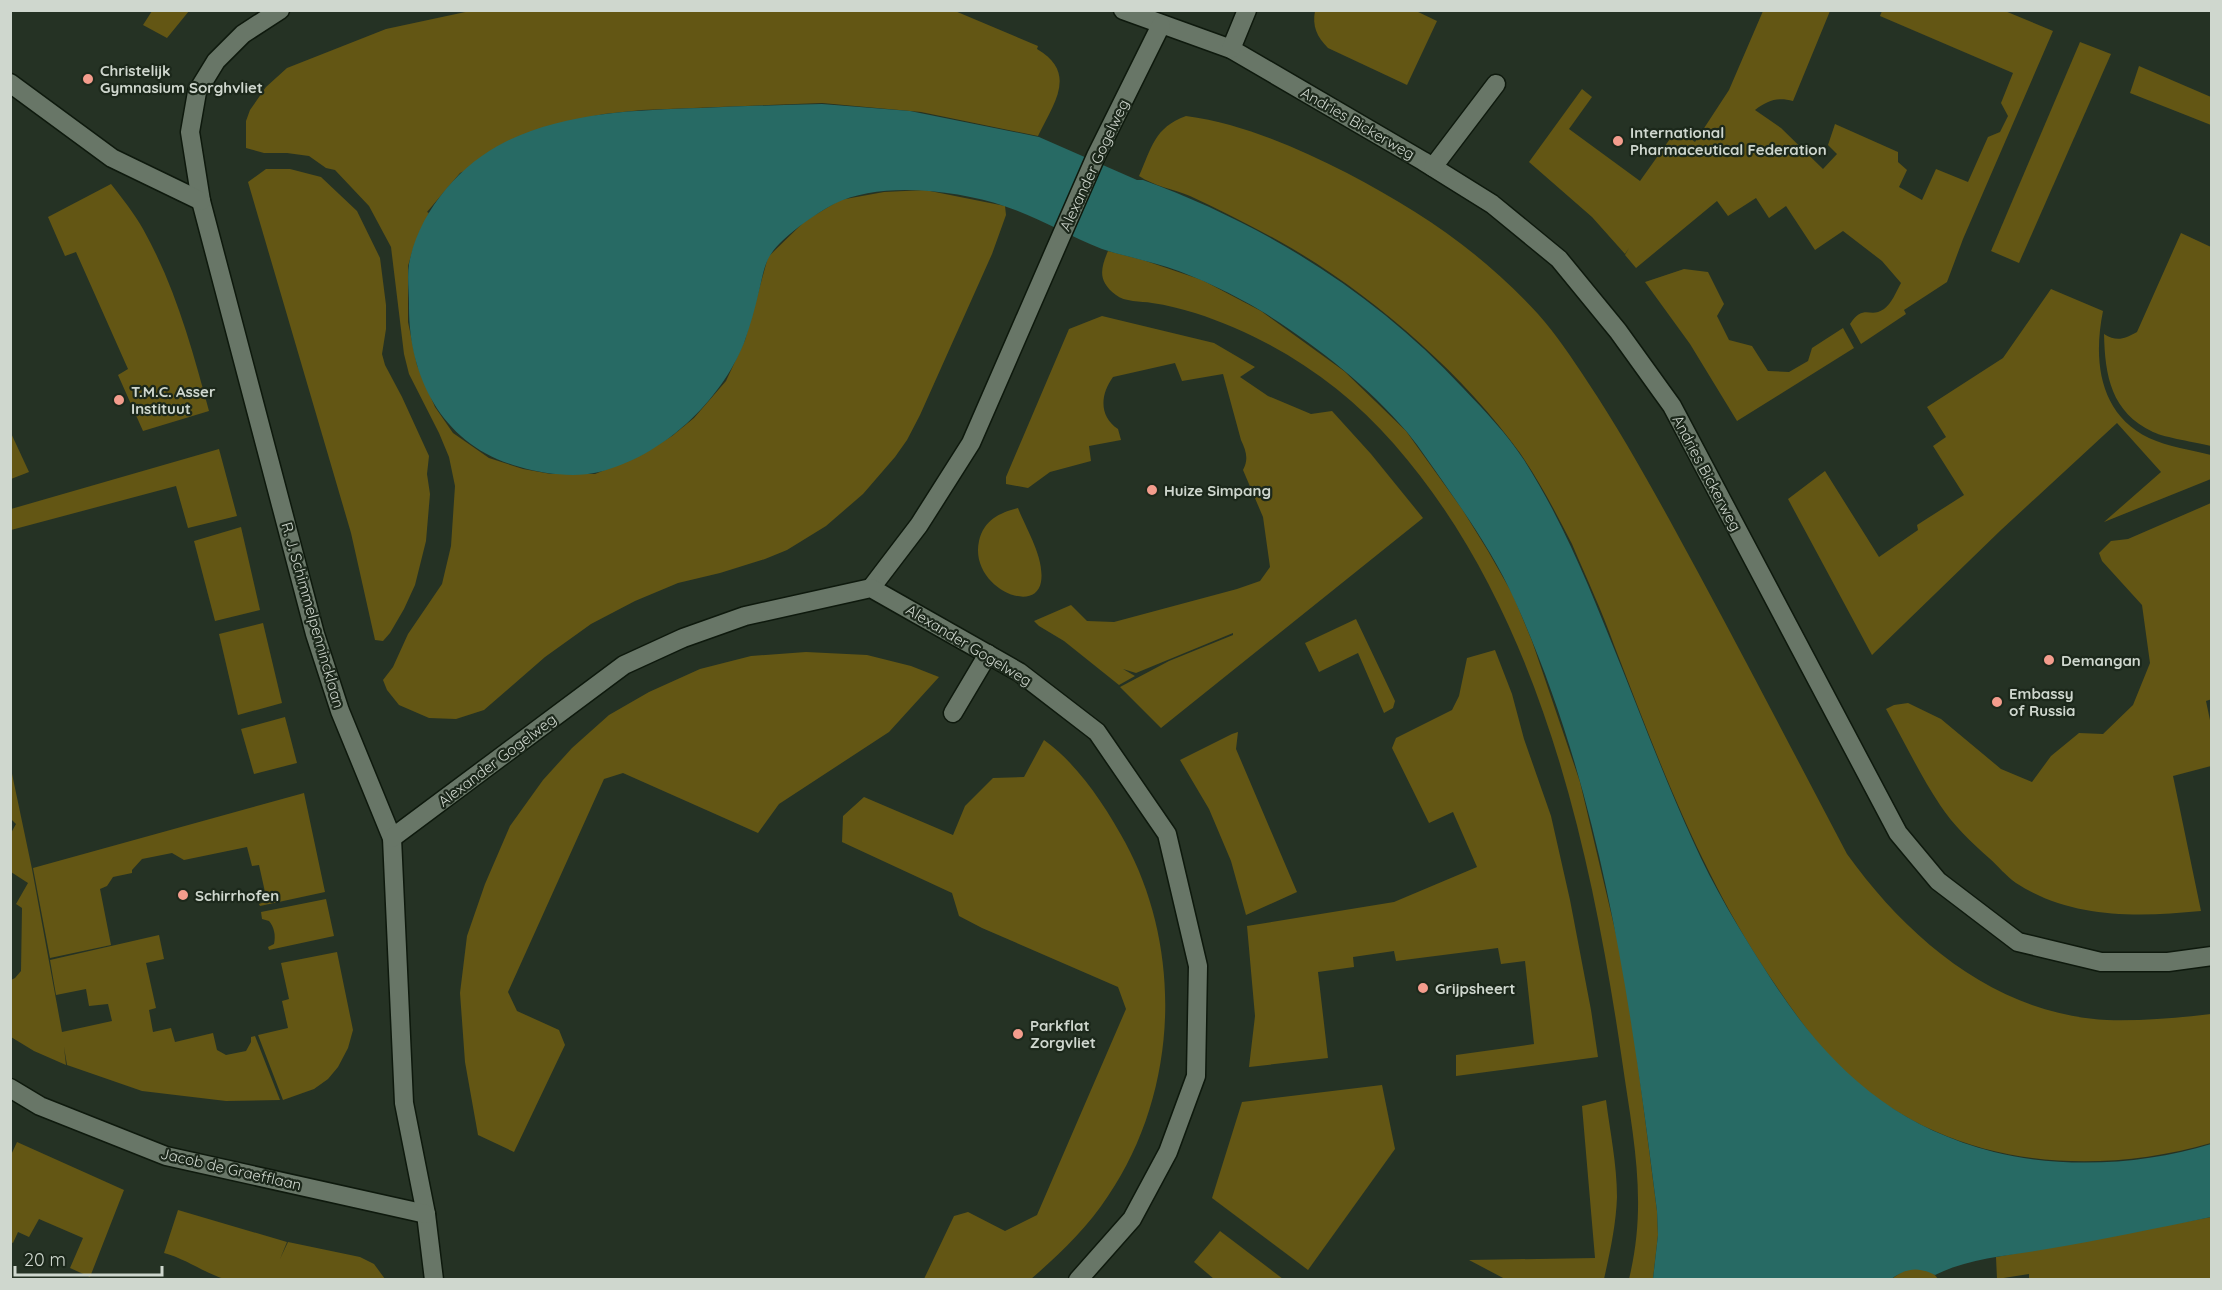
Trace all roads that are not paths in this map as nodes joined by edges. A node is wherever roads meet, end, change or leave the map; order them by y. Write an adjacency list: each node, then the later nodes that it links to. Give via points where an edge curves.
1 (280, 10): 9 (street, via 243,34 216,61 197,93 190,132)
2 (1123, 10): 4 (street, Andries Bickerweg)
3 (1247, 10): 5 (street)
4 (1161, 25): 5 (street, Andries Bickerweg); 10 (street, Alexander Gogelweg, via 1096,156 971,443 920,525)
5 (1231, 49): 8 (street, Andries Bickerweg)
6 (10, 83): 9 (street, via 112,158)
7 (1496, 84): 8 (street)
8 (1433, 167): 14 (street, Andries Bickerweg, via 1492,204 1559,259 1659,387 1898,833 1938,880 2018,942 2101,962 2168,962)
9 (201, 201): 13 (street, R. J. Schimmelpennincklaan, via 315,634 340,711)
10 (871, 588): 11 (street, Alexander Gogelweg); 13 (street, Alexander Gogelweg, via 745,616 624,664)
11 (988, 654): 12 (street); 18 (street, Alexander Gogelweg, via 1019,672 1097,732 1167,834 1198,966 1196,1076 1168,1152 1132,1219)
12 (952, 713)
13 (392, 838): 16 (street, R. J. Schimmelpennincklaan, via 404,1102)
14 (2211, 956)
15 (10, 1088): 16 (street, Jacob de Graefflaan, via 40,1106 166,1156)
16 (426, 1214): 17 (street, R. J. Schimmelpennincklaan)
17 (434, 1280)
18 (1078, 1280)

